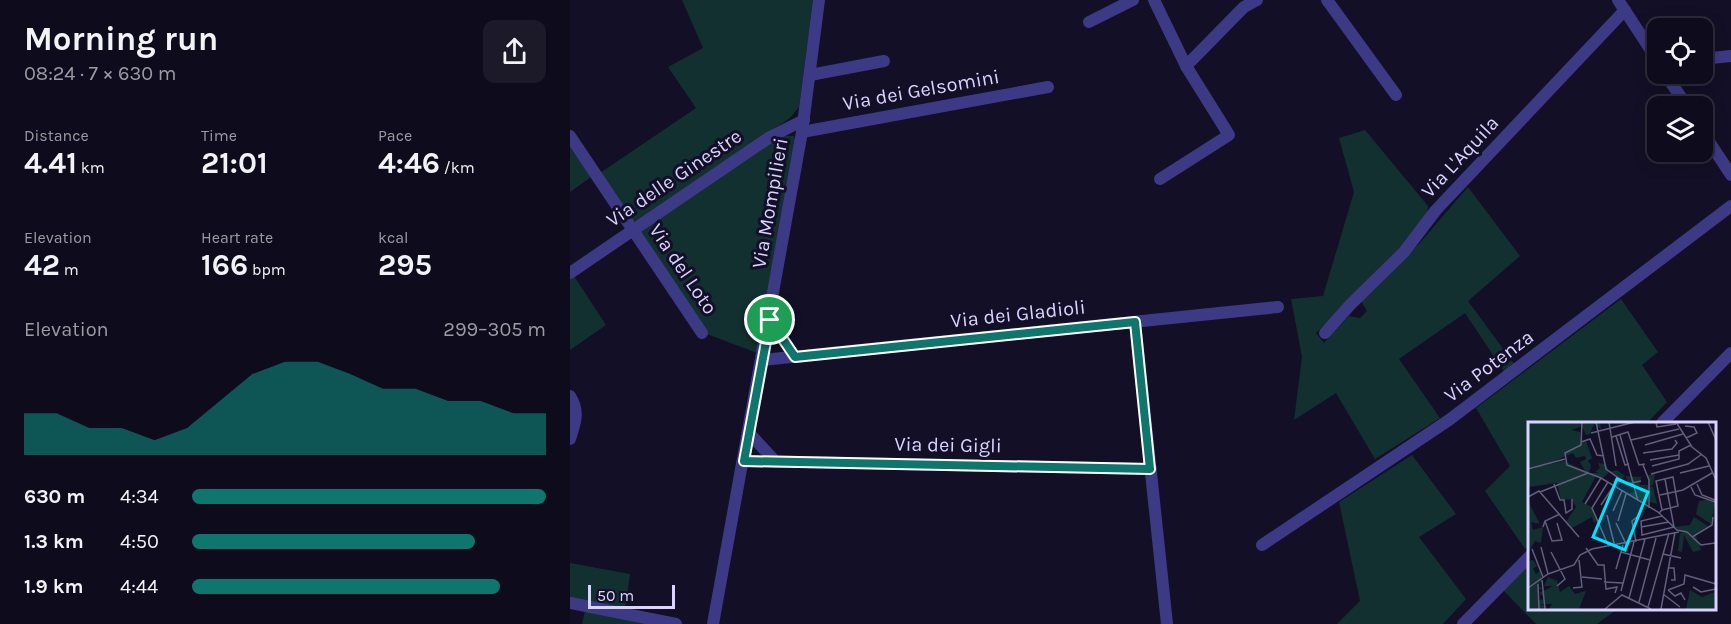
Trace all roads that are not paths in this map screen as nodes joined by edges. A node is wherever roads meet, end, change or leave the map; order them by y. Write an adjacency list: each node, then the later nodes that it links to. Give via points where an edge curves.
1 (819, 0): 13 (street, Via Mompilieri)
2 (1133, 0): 7 (street)
3 (1154, 0): 12 (street)
4 (1257, 0): 12 (street, via 1244,7)
5 (1327, 0): 15 (street)
6 (1622, 5): 8 (street); 28 (street, Via L'Aquila, via 1436,210 1404,252)
7 (1089, 22)
8 (1647, 44)
9 (1731, 56): 10 (street)
10 (1713, 58)
11 (884, 61): 13 (street)
12 (1185, 66): 20 (street, via 1228,135)
13 (810, 75): 16 (street, Via Mompilieri)
14 (1048, 87): 16 (street, Via dei Gelsomini)
15 (1396, 95)
16 (803, 126): 22 (street, Via delle Ginestre, via 770,137); 25 (street, Via Mompilieri)
17 (570, 136): 22 (street, Via del Loto)
18 (1713, 148): 19 (street)
19 (1731, 176)
20 (1160, 179)
21 (1731, 206): 39 (street, Via Potenza, via 1449,420)
22 (632, 229): 23 (street, Via delle Ginestre); 27 (street, Via del Loto)
23 (570, 273)
24 (1278, 307): 26 (street, Via dei Gladioli)
25 (770, 320): 30 (street); 31 (street, Via Mompilieri)
26 (1135, 322): 30 (street, Via dei Gladioli); 38 (street)
27 (702, 333)
28 (1325, 333)
29 (1731, 353): 33 (street)
30 (795, 357): 31 (street, Via dei Gladioli)
31 (762, 360): 34 (street, Via Mompilieri)
32 (570, 396): 35 (street, via 578,416)
33 (1663, 422)
34 (749, 434): 36 (street, Via Mompilieri); 37 (street)
35 (570, 439)
36 (744, 461): 37 (street, Via dei Gigli); 43 (street, Via Mompilieri)
37 (776, 462): 38 (street, Via dei Gigli)
38 (1150, 469): 44 (street)
39 (1262, 545)
40 (1528, 558): 45 (street)
41 (570, 603): 42 (street)
42 (676, 624)
43 (713, 624)
44 (1167, 624)
45 (1463, 624)

